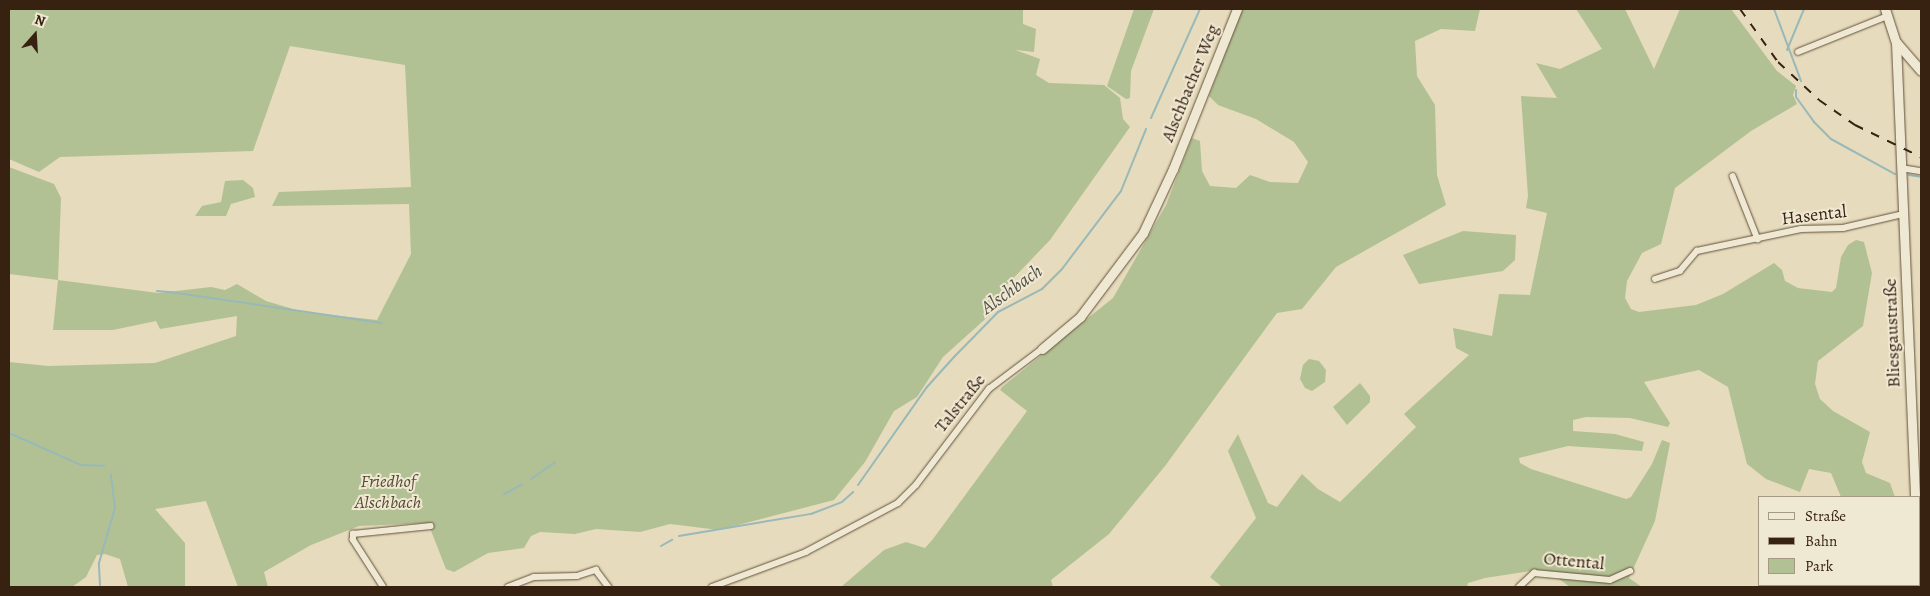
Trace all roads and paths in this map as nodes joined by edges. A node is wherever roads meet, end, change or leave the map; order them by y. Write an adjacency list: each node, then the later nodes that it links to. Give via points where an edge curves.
1 (1237, 9): 9 (main road, Alschbacher Weg)
2 (1885, 13): 3 (main road); 4 (street)
3 (1896, 42): 5 (main road); 6 (main road, Bliesgaustraße)
4 (1798, 52)
5 (1913, 62): 6 (main road, via 1904,61); 7 (main road)
6 (1897, 67): 8 (main road, Bliesgaustraße)
7 (1921, 71)
8 (1900, 168): 10 (street); 12 (main road, Bliesgaustraße)
9 (1173, 169): 15 (main road, Talstraße, via 1152,216 1122,264 1080,317)
10 (1921, 170)
11 (1733, 176): 13 (street)
12 (1904, 214): 13 (street, Hasental, via 1843,228 1801,229); 16 (main road, Bliesgaustraße)
13 (1758, 238): 14 (street, Hasental, via 1697,251 1680,272)
14 (1654, 279)
15 (1042, 348): 22 (street, Talstraße, via 989,389 916,485 898,502 806,552)
16 (1918, 496)
17 (431, 526): 19 (street, via 353,534 353,540)
18 (1630, 571): 23 (street, Ottental, via 1610,580 1534,573)
19 (383, 587)
20 (508, 587): 21 (street, via 534,577 577,576 596,570)
21 (609, 587)
22 (712, 587)
23 (1519, 587)

